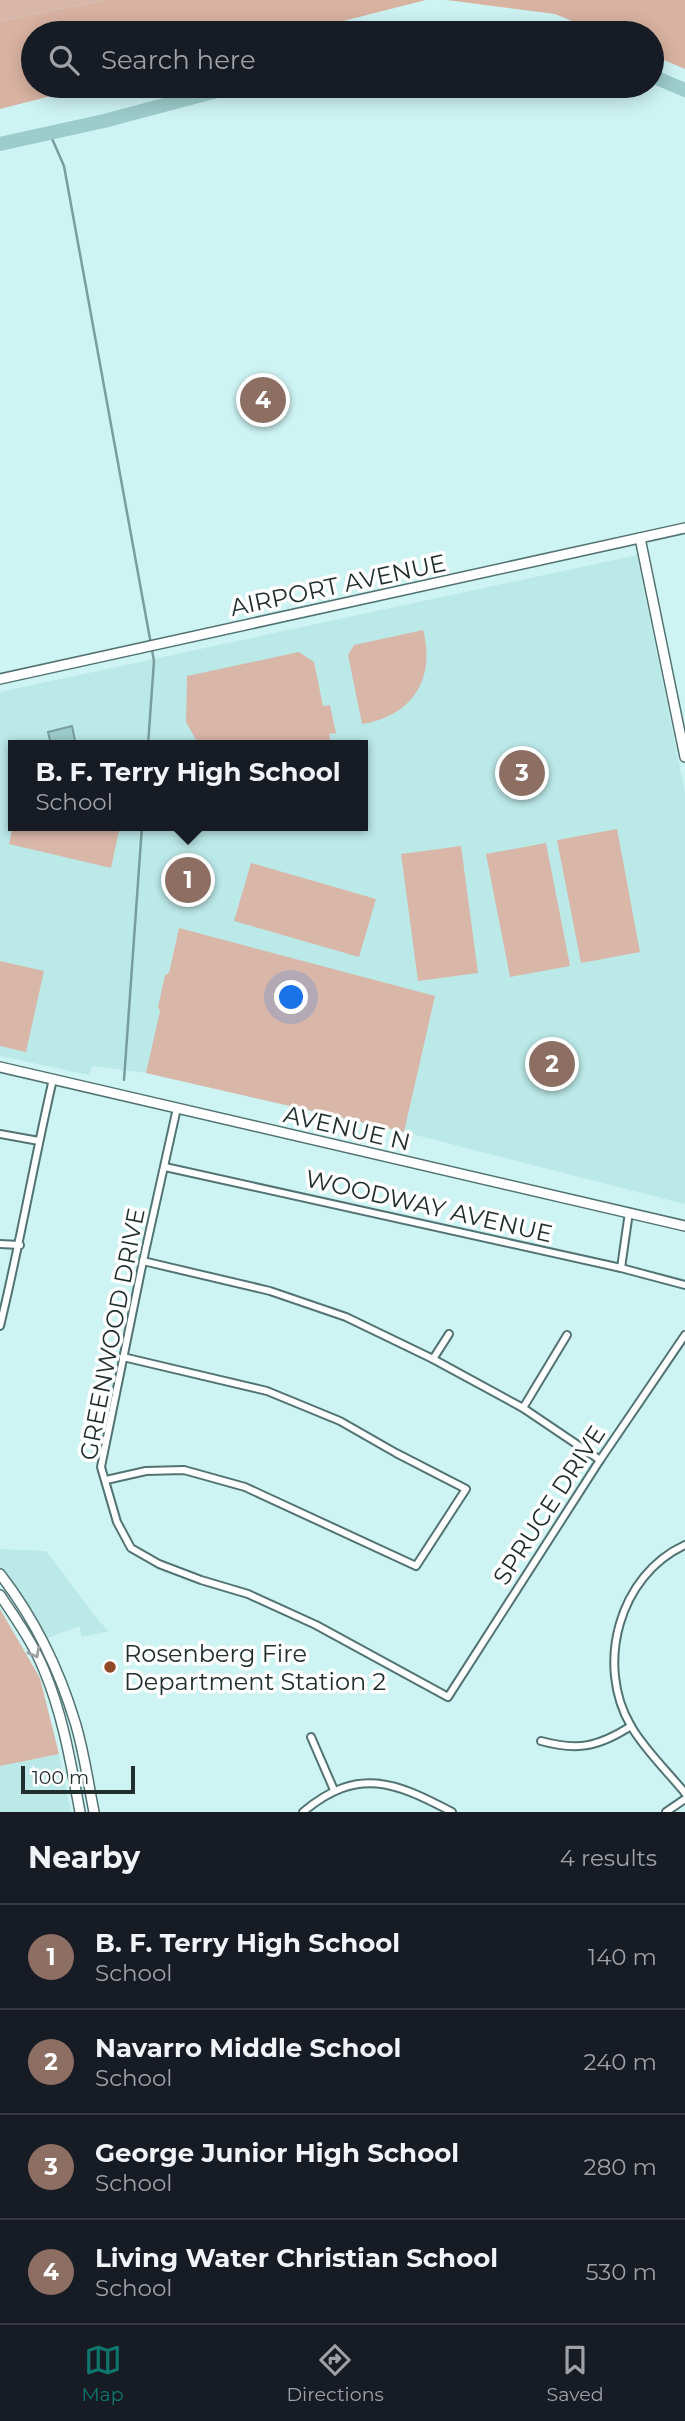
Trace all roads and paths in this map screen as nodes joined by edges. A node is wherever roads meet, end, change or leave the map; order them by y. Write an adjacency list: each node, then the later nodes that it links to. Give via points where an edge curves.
1 (685, 528): 2 (street, AIRPORT AVENUE)
2 (640, 538): 3 (street, AIRPORT AVENUE); 4 (street)
3 (0, 679)
4 (685, 757)
5 (0, 1067): 6 (street, AVENUE N)
6 (53, 1079): 7 (street, AVENUE N); 9 (street)
7 (177, 1108): 10 (street, GREENWOOD DRIVE); 11 (street, AVENUE N)
8 (0, 1134): 9 (street)
9 (39, 1141): 14 (street)
10 (165, 1167): 15 (street, GREENWOOD DRIVE); 16 (street, WOODWAY AVENUE)
11 (629, 1212): 12 (street, AVENUE N); 16 (street)
12 (685, 1226)
13 (0, 1244): 14 (street)
14 (20, 1245): 18 (street)
15 (143, 1261): 22 (street, GREENWOOD DRIVE); 23 (street, via 270,1291 346,1317)
16 (621, 1268): 17 (street, WOODWAY AVENUE)
17 (685, 1285)
18 (0, 1326)
19 (449, 1334): 23 (street)
20 (567, 1335): 24 (street)
21 (685, 1335): 25 (street, SPRUCE DRIVE)
22 (123, 1357): 26 (street, GREENWOOD DRIVE, via 101,1467); 26 (street, via 267,1391 340,1421 466,1489 416,1566 245,1487 184,1470 146,1471)
23 (433, 1359): 24 (street)
24 (523, 1408): 25 (street)
25 (600, 1460): 30 (street, SPRUCE DRIVE)
26 (106, 1480): 30 (street, GREENWOOD DRIVE, via 117,1522 131,1548 159,1564 248,1594 316,1625)
27 (685, 1545): 31 (street, via 662,1559 637,1587 620,1621 613,1676)
28 (0, 1574): 34 (street, via 19,1598 54,1664 76,1724)
29 (0, 1595): 35 (street, one-way to 35, via 43,1669 58,1708)
30 (449, 1697)
31 (631, 1726): 33 (street, via 590,1746); 37 (street)
32 (311, 1737): 36 (street)
33 (541, 1741)
34 (86, 1772): 35 (street); 40 (street)
35 (73, 1774): 39 (street)
36 (334, 1790): 41 (street); 42 (street, via 387,1784 411,1790)
37 (685, 1793)
38 (685, 1799): 43 (street)
39 (80, 1812)
40 (94, 1812)
41 (303, 1812)
42 (452, 1812)
43 (666, 1812)

